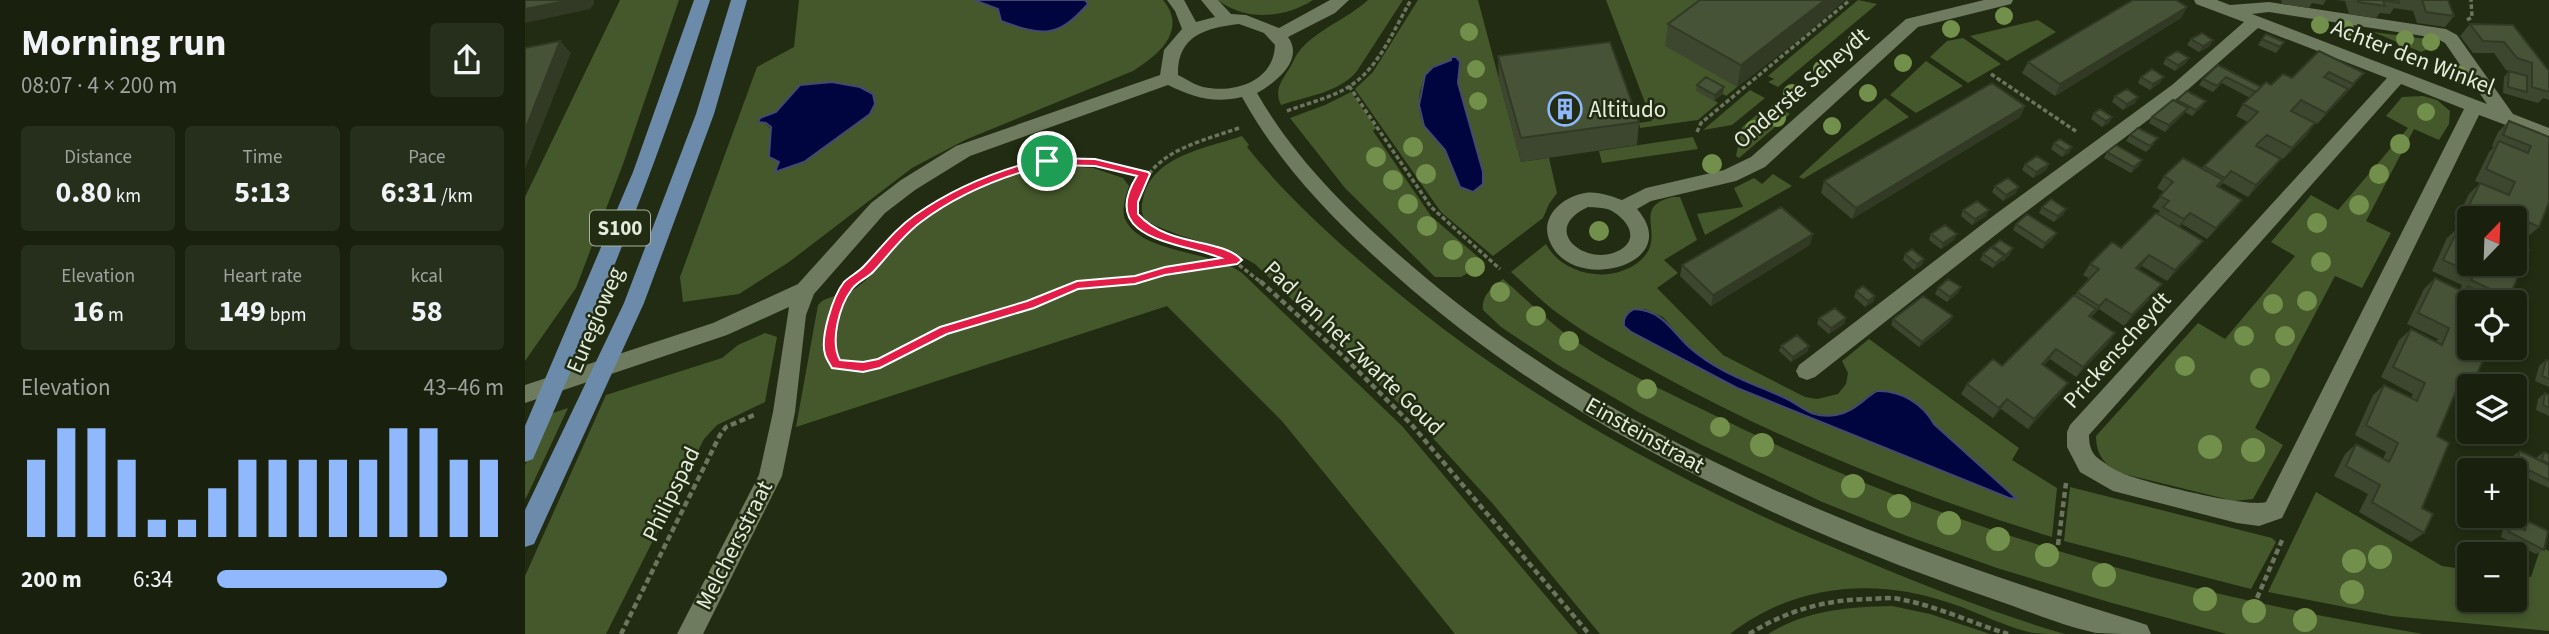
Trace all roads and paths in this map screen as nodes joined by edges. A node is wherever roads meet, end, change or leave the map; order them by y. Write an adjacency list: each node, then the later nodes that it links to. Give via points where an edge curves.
1 (702, 0): 37 (main road, Euregioweg / S100, via 590,305)
2 (739, 0): 40 (main road, Euregioweg / S100, via 705,114 634,303)
3 (1175, 0): 15 (street)
4 (1209, 0): 13 (street)
5 (1341, 0): 16 (street)
6 (1411, 0): 20 (path, via 1370,66)
7 (1850, 0): 25 (path, via 1701,123)
8 (2005, 0): 30 (street, Onderste Scheydt, via 1912,23 1758,162 1729,176 1646,195)
9 (2202, 0): 11 (street, Achter den Winkel)
10 (2471, 0): 12 (path)
11 (2225, 10): 14 (street, Achter den Winkel); 24 (street, Achter den Winkel, via 2269,8 2440,33 2451,39)
12 (2472, 17)
13 (1227, 20): 15 (street); 16 (street, via 1256,22)
14 (2254, 22): 18 (street, Achter den Winkel); 28 (street, via 2178,89)
15 (1191, 31): 19 (street, via 1169,54)
16 (1279, 35): 21 (street, via 1285,46 1282,65 1265,83)
17 (1991, 74): 28 (path)
18 (2398, 77): 23 (street, Achter den Winkel); 38 (street, Prickenscheydt, via 2078,432 2078,447)
19 (1169, 78): 21 (street, via 1202,94); 33 (street, Melchersstraat, via 943,162 878,208)
20 (1349, 86): 22 (path); 32 (path, via 1431,207)
21 (1247, 91): 48 (street, Einsteinstraat, via 1293,162 1342,215 1435,300 1538,374 1724,480 1821,523 1994,590)
22 (1321, 98)
23 (2474, 107): 24 (street, Achter den Winkel); 39 (street)
24 (2506, 118): 26 (street, Achter den Winkel)
25 (1697, 132)
26 (2549, 135)
27 (1200, 143): 29 (path, via 1157,163)
28 (2099, 147): 34 (street)
29 (1145, 174): 31 (path, Pad van het Zwarte Goud, via 1133,202 1133,216 1142,226 1168,241); 31 (path, via 1075,160 1030,163 956,196 911,223 848,285 832,327 830,352 837,365 863,367 894,358 944,330 1030,305 1077,285 1135,280)
30 (1625, 207)
31 (1237, 260): 45 (path, Pad van het Zwarte Goud, via 1409,420)
32 (1500, 269)
33 (805, 290): 35 (street, Melchersstraat, via 720,330); 36 (street, Melchersstraat, via 796,315)
34 (1807, 371)
35 (525, 394)
36 (784, 403): 43 (path, Philipspad, via 726,427 720,435); 44 (street, Melchersstraat, via 770,476)
37 (525, 452)
38 (2088, 465): 39 (street, via 2121,484 2237,512 2259,515); 41 (path, via 2066,483)
39 (2274, 510): 42 (path, via 2283,539)
40 (525, 536)
41 (2058, 545)
42 (2257, 598)
43 (621, 634)
44 (690, 634)
45 (1589, 634)
46 (1749, 634): 47 (path, via 1801,608 1852,599 1898,599)
47 (2008, 634)
48 (2138, 634)

